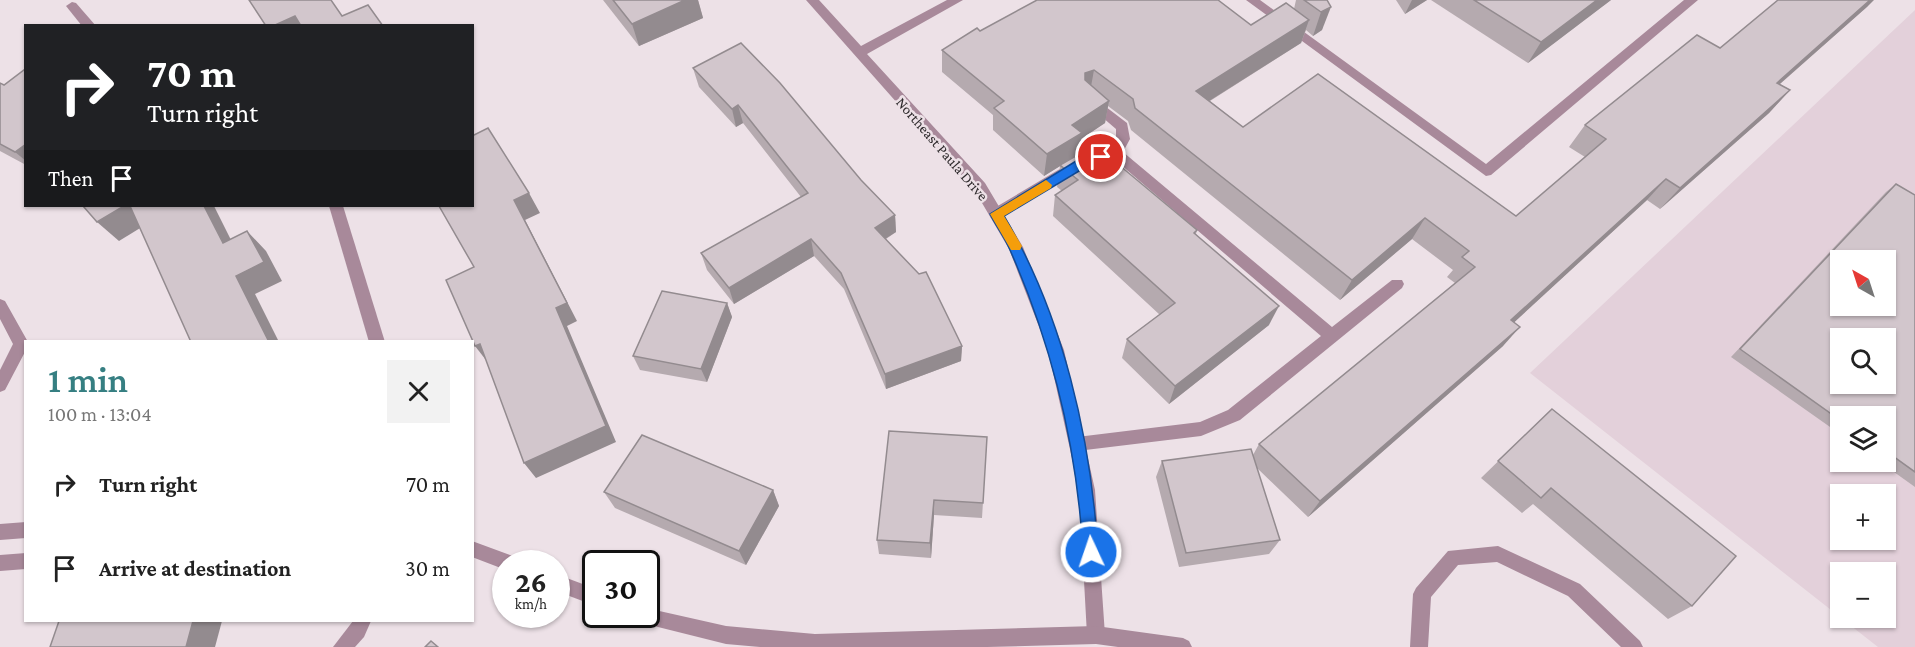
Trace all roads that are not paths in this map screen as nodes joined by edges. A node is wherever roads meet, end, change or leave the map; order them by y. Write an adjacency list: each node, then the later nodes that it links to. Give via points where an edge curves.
1 (812, 0): 7 (street, Northeast Paula Drive)
2 (957, 0): 7 (street)
3 (1252, 0): 4 (street, via 1486,171)
4 (1692, 0)
5 (72, 6): 6 (street)
6 (88, 24)
7 (858, 53): 11 (street, Northeast Paula Drive, via 980,187)
8 (1089, 99): 9 (street, via 1122,127 1123,139)
9 (1116, 153): 11 (street, via 1085,161); 14 (street)
10 (336, 207): 15 (street)
11 (996, 214): 17 (street, Northeast Paula Drive, via 1016,247 1056,350)
12 (1397, 284): 14 (street)
13 (0, 305): 16 (street, via 21,344)
14 (1332, 336): 17 (street, via 1234,415 1201,429)
15 (375, 340)
16 (0, 385)
17 (1077, 444): 26 (street, Northeast Paula Drive, via 1087,490)
18 (24, 530): 19 (street)
19 (0, 532)
20 (474, 550): 21 (street)
21 (492, 556)
22 (24, 561): 23 (street)
23 (0, 563)
24 (660, 619): 26 (street, via 726,634 815,643)
25 (362, 622): 27 (street)
26 (1096, 635): 28 (street)
27 (342, 647)
28 (1183, 647)
29 (1419, 647): 30 (street, via 1422,594 1454,557 1498,554 1574,590)
30 (1634, 647)

